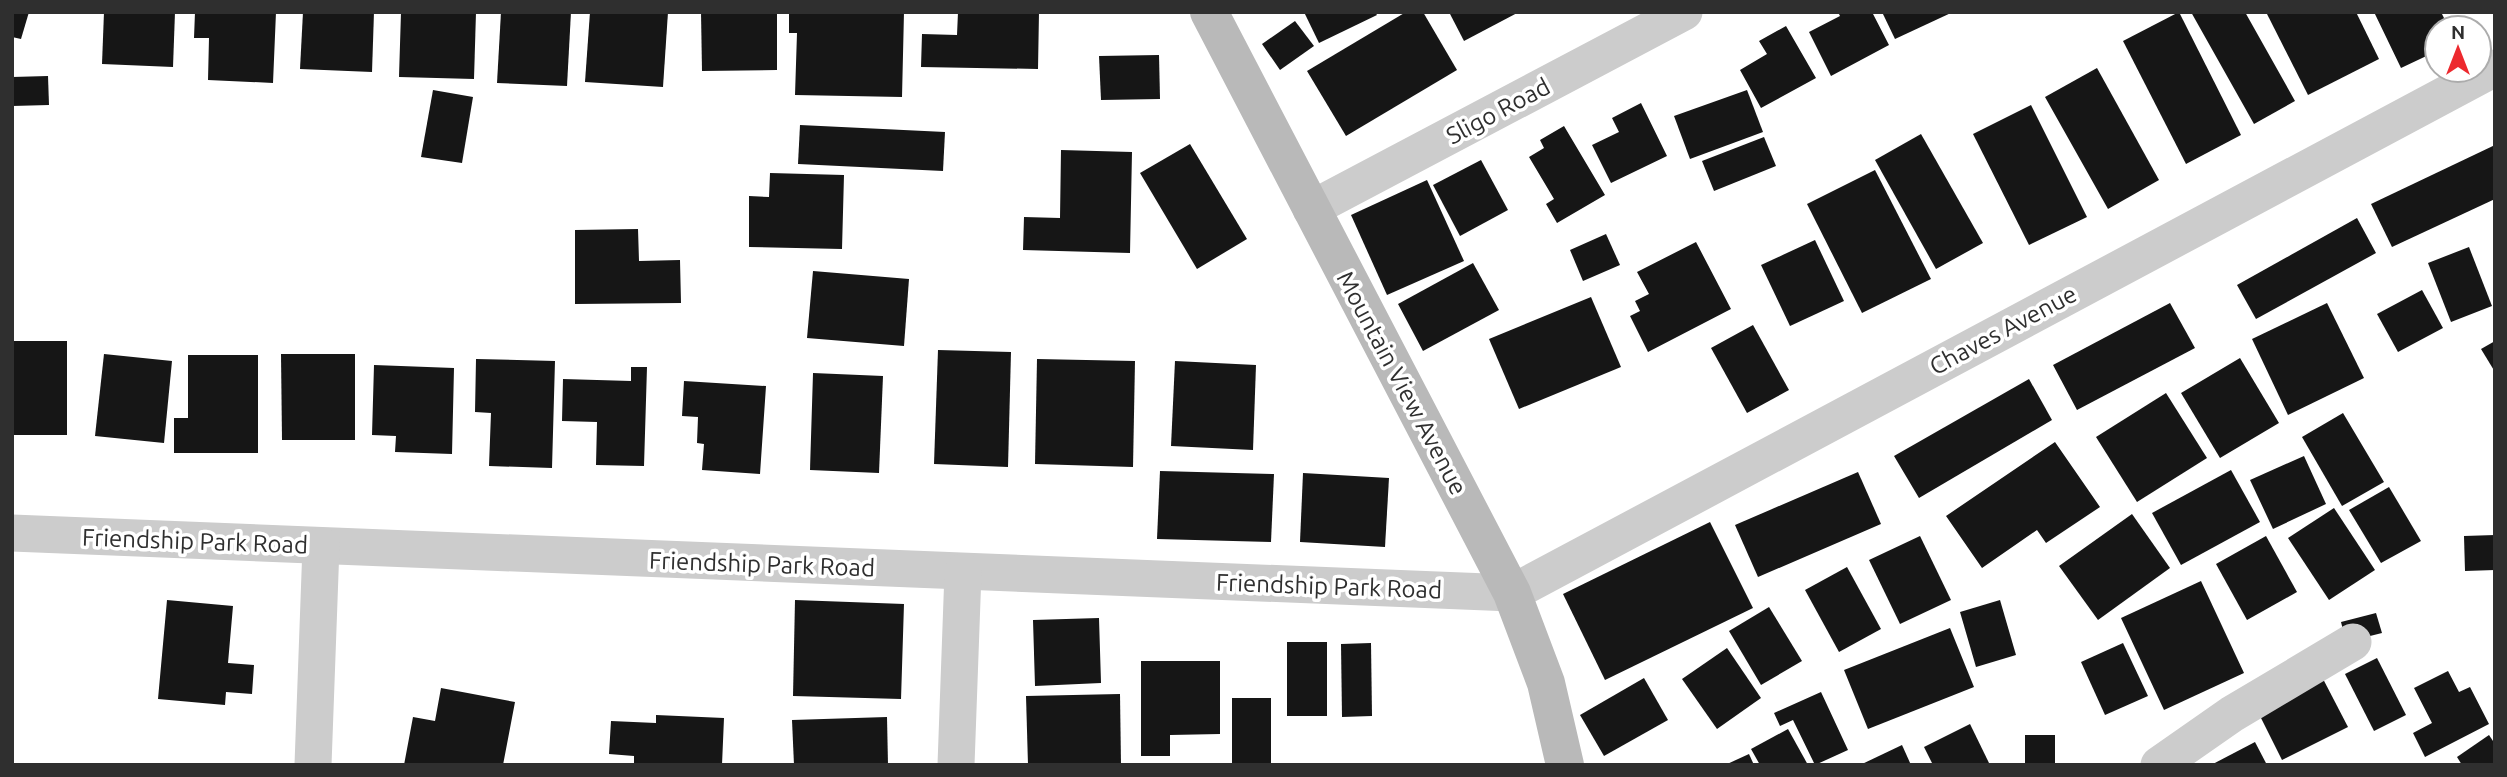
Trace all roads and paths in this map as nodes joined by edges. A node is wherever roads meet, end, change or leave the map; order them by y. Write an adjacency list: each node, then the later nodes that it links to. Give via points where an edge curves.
1 (1209, 12): 4 (main road, Mountain View Avenue)
2 (1684, 12): 4 (street, Sligo Road)
3 (2495, 68): 8 (street, Chaves Avenue)
4 (1311, 209): 8 (main road, Mountain View Avenue)
5 (12, 533): 6 (street, Friendship Park Road)
6 (320, 546): 7 (street, Friendship Park Road); 10 (street)
7 (963, 572): 8 (street, Friendship Park Road); 11 (street)
8 (1512, 593): 12 (main road, Mountain View Avenue, via 1546,683)
9 (2353, 642): 13 (street, via 2232,714)
10 (313, 765)
11 (956, 765)
12 (1565, 765)
13 (2159, 765)

